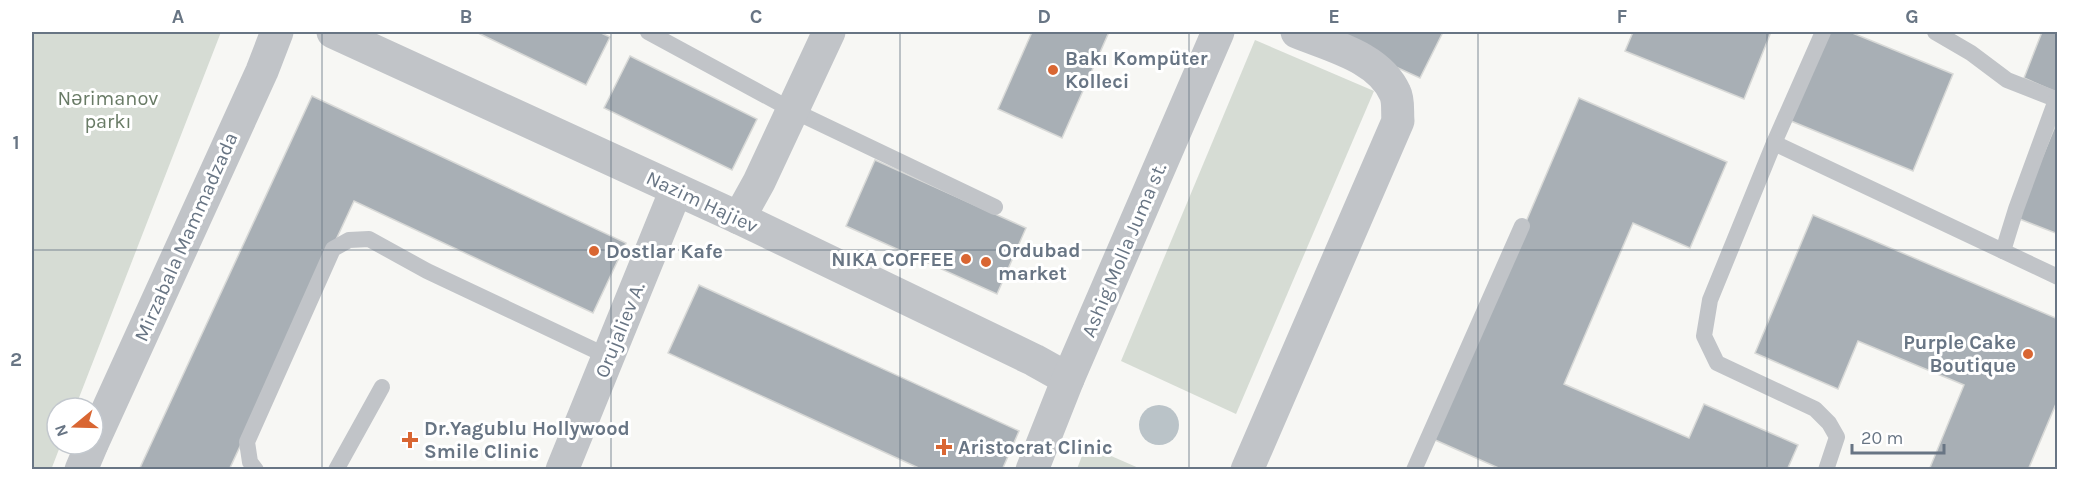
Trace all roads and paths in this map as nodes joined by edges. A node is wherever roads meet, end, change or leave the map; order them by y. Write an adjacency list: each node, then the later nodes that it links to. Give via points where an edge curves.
1 (277, 32): 21 (street, Mirzabala Mammadzada)
2 (333, 32): 12 (street, Nazim Hajiev)
3 (648, 32): 10 (lane)
4 (829, 32): 10 (street)
5 (1218, 32): 19 (street, Ashig Molla Juma st.)
6 (1297, 32): 28 (street, via 1357,57 1384,74 1396,95 1398,121)
7 (1823, 32): 11 (lane)
8 (1935, 32): 9 (lane, via 2007,80)
9 (2057, 100): 16 (lane)
10 (792, 110): 13 (lane); 14 (street)
11 (1774, 143): 16 (lane); 30 (lane, via 1710,300 1704,336 1717,363 1815,409 1829,423 1837,437)
12 (676, 190): 14 (street, Nazim Hajiev); 18 (street, Orujaliev A.)
13 (995, 207)
14 (739, 218): 19 (street, Nazim Hajiev)
15 (1522, 226): 29 (lane)
16 (2003, 251): 17 (lane)
17 (2058, 277)
18 (609, 357): 24 (lane, via 427,271 369,238 350,240 333,249 247,442 250,462); 26 (street, Orujaliev A.)
19 (1068, 379): 27 (street, Ashig Molla Juma st.)
20 (382, 387): 25 (lane)
21 (105, 417)
22 (87, 456): 23 (street, Mirzabala Mammadzada)
23 (81, 470)
24 (256, 470)
25 (336, 470)
26 (562, 470)
27 (1032, 470)
28 (1247, 470)
29 (1414, 470)
30 (1827, 470)

